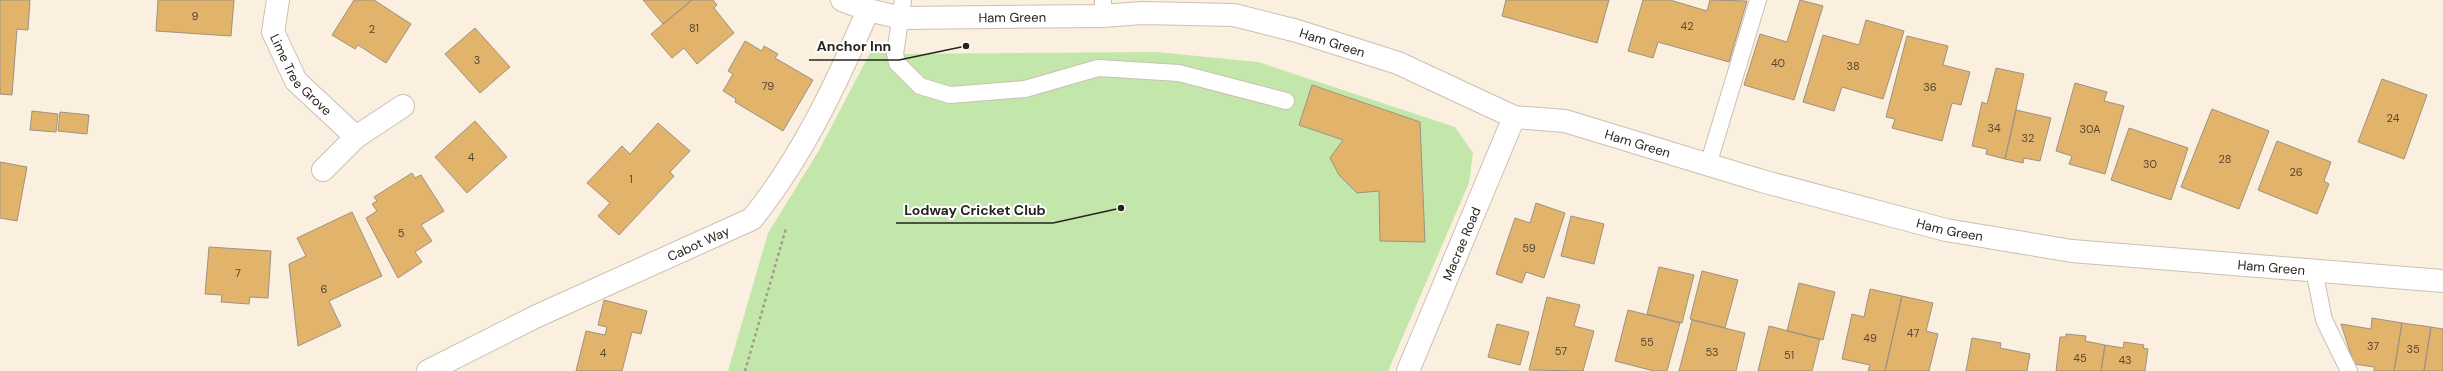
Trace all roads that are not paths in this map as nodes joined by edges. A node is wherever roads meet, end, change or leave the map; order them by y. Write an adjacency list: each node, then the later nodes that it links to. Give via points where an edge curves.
1 (278, 0): 10 (street, Lime Tree Grove, via 273,32 296,81)
2 (842, 0): 6 (street, Ham Green)
3 (1758, 0): 11 (lane)
4 (1103, 8): 5 (street, Ham Green); 9 (street, Ham Green, via 1142,13 1234,15 1297,31 1398,63)
5 (903, 9): 6 (street, Ham Green); 7 (lane, via 895,54 898,63 920,86 950,95 1026,89 1098,68 1179,73)
6 (868, 10): 15 (street, Cabot Way, via 843,69 810,131 771,195 752,219 537,316)
7 (1286, 101)
8 (403, 106): 10 (street)
9 (1514, 116): 11 (street, Ham Green, via 1565,120); 16 (street, Macrae Road)
10 (356, 137): 12 (street)
11 (1708, 165): 13 (street, Ham Green, via 1946,230 2072,251)
12 (323, 170)
13 (2314, 270): 14 (street, Ham Green); 17 (lane, via 2324,320)
14 (2443, 281)
15 (428, 371)
16 (1408, 371)
17 (2349, 371)

